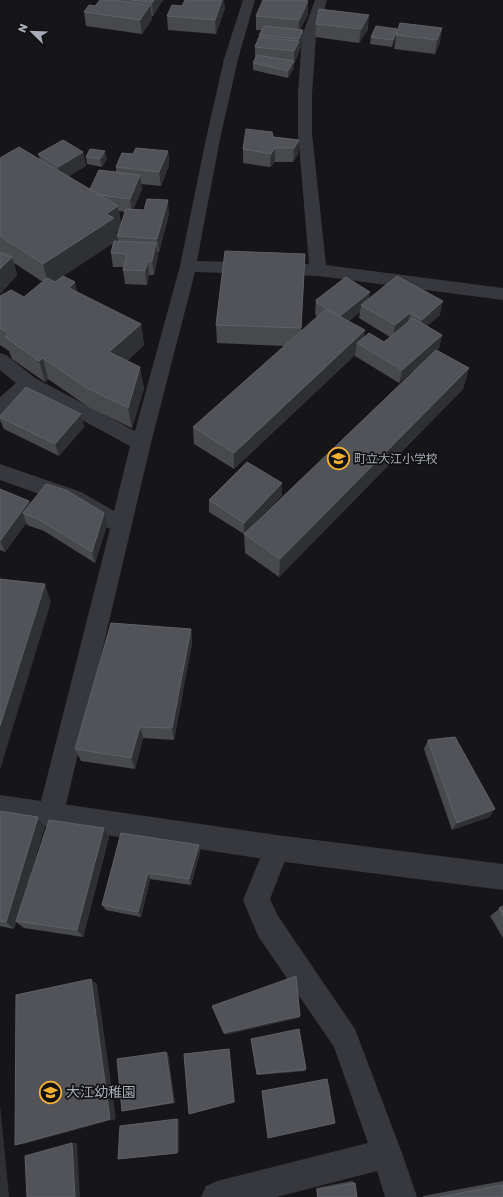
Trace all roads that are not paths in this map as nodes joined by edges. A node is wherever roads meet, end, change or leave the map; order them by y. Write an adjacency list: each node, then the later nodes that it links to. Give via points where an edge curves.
1 (249, 0): 3 (street, via 228,73)
2 (321, 0): 4 (street, via 309,36 305,94 305,134)
3 (188, 266): 4 (street); 9 (street)
4 (318, 270): 5 (street)
5 (503, 294)
6 (0, 360): 7 (street)
7 (28, 383): 8 (street); 9 (street)
8 (0, 408)
9 (141, 443): 11 (street)
10 (0, 472): 11 (street, via 74,498)
11 (121, 525): 13 (street)
12 (0, 807): 13 (street)
13 (51, 813): 14 (street)
14 (277, 848): 15 (street); 16 (street, via 256,900 268,926 345,1039)
15 (503, 877)
16 (387, 1153): 17 (street); 18 (street)
17 (217, 1197)
18 (401, 1197)

